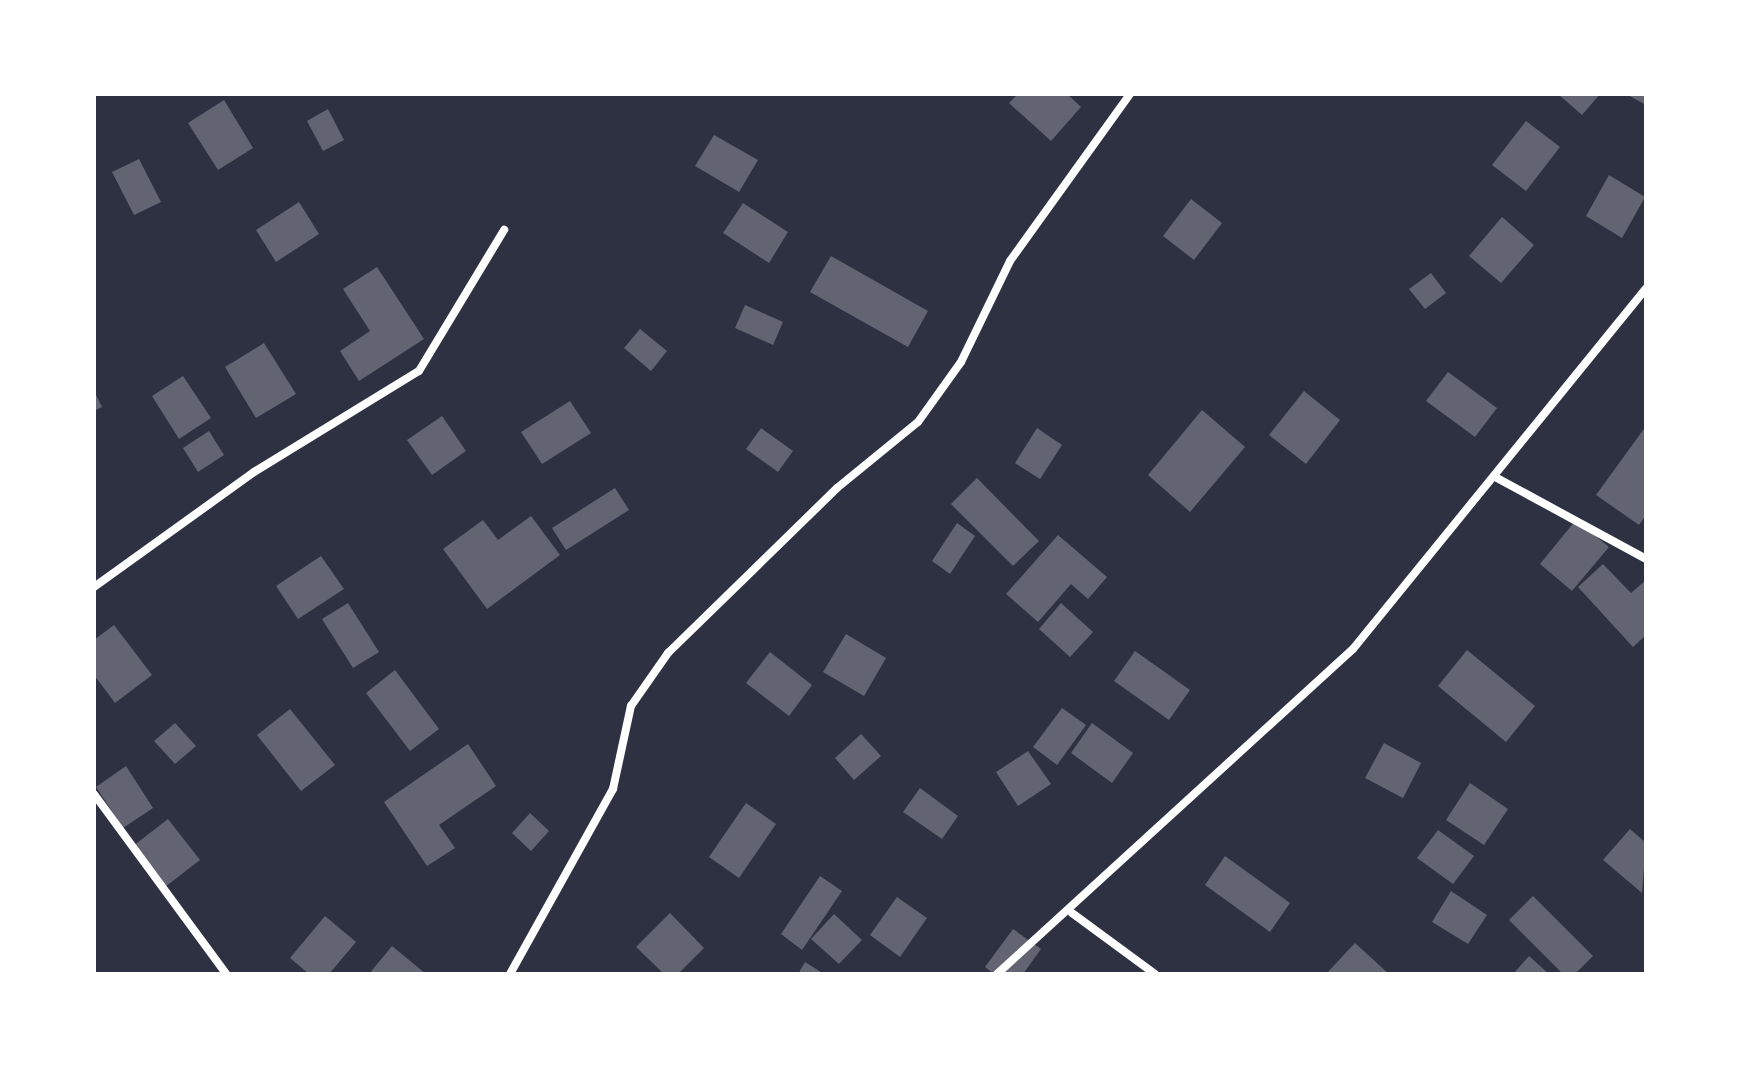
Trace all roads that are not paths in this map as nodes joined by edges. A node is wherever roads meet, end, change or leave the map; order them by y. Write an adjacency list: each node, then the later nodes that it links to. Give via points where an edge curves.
1 (1130, 94): 10 (street, via 1010,261 961,362 918,422 837,488 668,653 631,706 613,789)
2 (504, 230): 6 (street, via 419,371 254,472)
3 (1646, 288): 4 (street)
4 (1497, 478): 5 (street); 8 (street, via 1353,649)
5 (1646, 559)
6 (94, 587)
7 (94, 794): 9 (street)
8 (1072, 913): 11 (street); 12 (street)
9 (226, 974)
10 (510, 974)
11 (997, 974)
12 (1155, 974)

